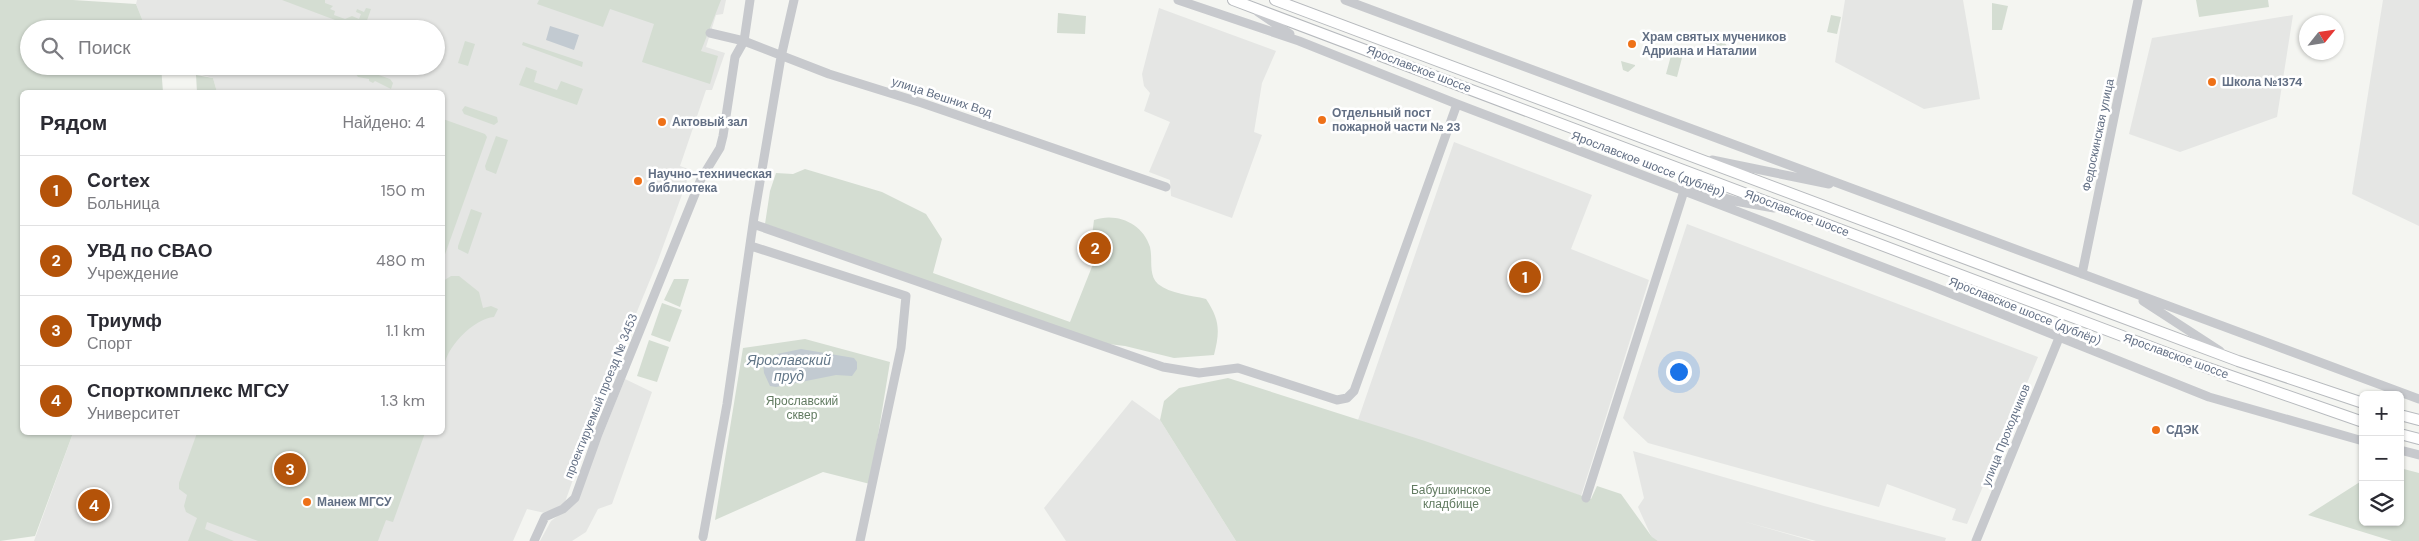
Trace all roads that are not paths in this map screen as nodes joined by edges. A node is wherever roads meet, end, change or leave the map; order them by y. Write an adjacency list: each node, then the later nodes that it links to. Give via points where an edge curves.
1 (750, 0): 10 (street, проектируемый проезд № 3453)
2 (794, 0): 12 (street)
3 (1178, 0): 11 (street, Ярославское шоссе (дублёр))
4 (1233, 0): 8 (main road, Ярославское шоссе)
5 (1275, 0): 14 (main road, Ярославское шоссе)
6 (1345, 0): 17 (street)
7 (2138, 0): 22 (street, Федоскинская улица)
8 (1250, 6): 11 (street); 19 (main road, Ярославское шоссе)
9 (710, 33): 10 (street, улица Вешних Вод)
10 (744, 41): 12 (street, улица Вешних Вод); 38 (street, проектируемый проезд № 3453, via 735,57 720,148 701,178 575,498 563,509 544,517)
11 (1299, 41): 13 (street, Ярославское шоссе (дублёр))
12 (781, 56): 16 (street, улица Вешних Вод); 20 (street)
13 (1457, 104): 15 (street, Ярославское шоссе (дублёр)); 20 (street, via 1354,391 1347,398 1337,400 1238,368 1199,374 1163,367)
14 (1693, 157): 17 (street); 25 (main road, Ярославское шоссе)
15 (1660, 182): 18 (street, Ярославское шоссе (дублёр)); 19 (street)
16 (1166, 187)
17 (1849, 187): 22 (street)
18 (1684, 191): 24 (street, Ярославское шоссе (дублёр)); 36 (street)
19 (1795, 212): 30 (main road, Ярославское шоссе, via 2200,365)
20 (753, 224): 21 (street)
21 (750, 246): 37 (street, via 727,404); 39 (street, via 906,296 901,348)
22 (2082, 274): 23 (street)
23 (2132, 293): 25 (street); 26 (street)
24 (2059, 338): 33 (street, Ярославское шоссе (дублёр), via 2209,398); 40 (street, улица Проходчиков)
25 (2238, 361): 27 (main road, Ярославское шоссе)
26 (2419, 399)
27 (2359, 402)
28 (2404, 416): 29 (main road)
29 (2419, 420)
30 (2359, 421)
31 (2404, 435): 32 (main road)
32 (2419, 439)
33 (2359, 440)
34 (2404, 451): 35 (street)
35 (2419, 455)
36 (1586, 498)
37 (703, 536)
38 (534, 541)
39 (860, 541)
40 (1976, 541)

